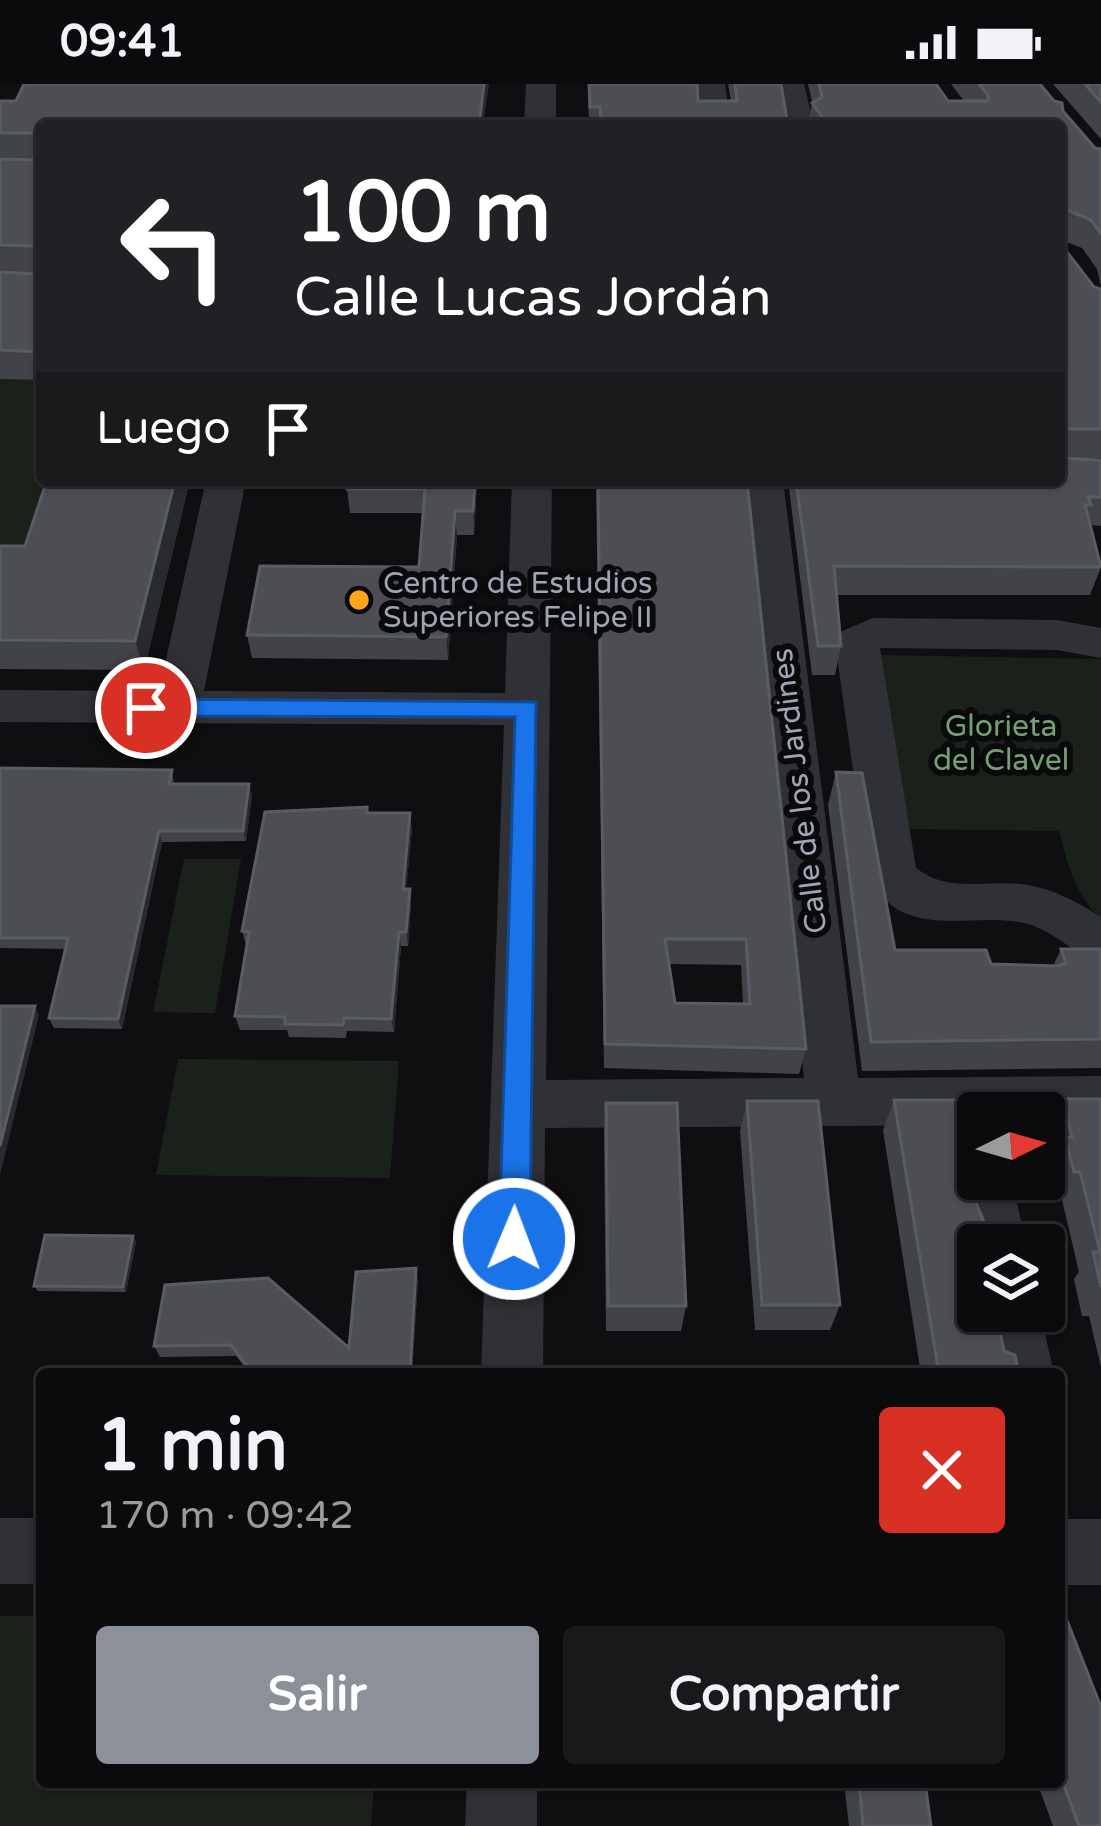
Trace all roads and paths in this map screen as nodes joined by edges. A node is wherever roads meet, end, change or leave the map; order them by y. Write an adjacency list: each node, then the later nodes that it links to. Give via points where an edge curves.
1 (541, 84): 4 (street)
2 (710, 84): 5 (street)
3 (789, 84): 6 (street)
4 (540, 120)
5 (714, 120)
6 (797, 120)
7 (225, 486): 12 (street)
8 (532, 486): 13 (street)
9 (764, 486): 16 (street, Calle de los Jardines)
10 (1101, 644): 14 (street, via 1057,635 873,632 857,642 892,877 936,904 1036,906)
11 (0, 706): 12 (street)
12 (178, 708): 13 (street)
13 (527, 709): 17 (street)
14 (1101, 944)
15 (1101, 1100): 18 (street)
16 (834, 1102): 17 (street); 19 (street)
17 (518, 1104): 21 (street)
18 (1065, 1107)
19 (957, 1122)
20 (1014, 1332): 22 (street)
21 (512, 1368)
22 (1022, 1368)
23 (0, 1551): 24 (street)
24 (36, 1551)
25 (1065, 1552): 26 (street)
26 (1101, 1552)
27 (502, 1788): 28 (street)
28 (501, 1826)

